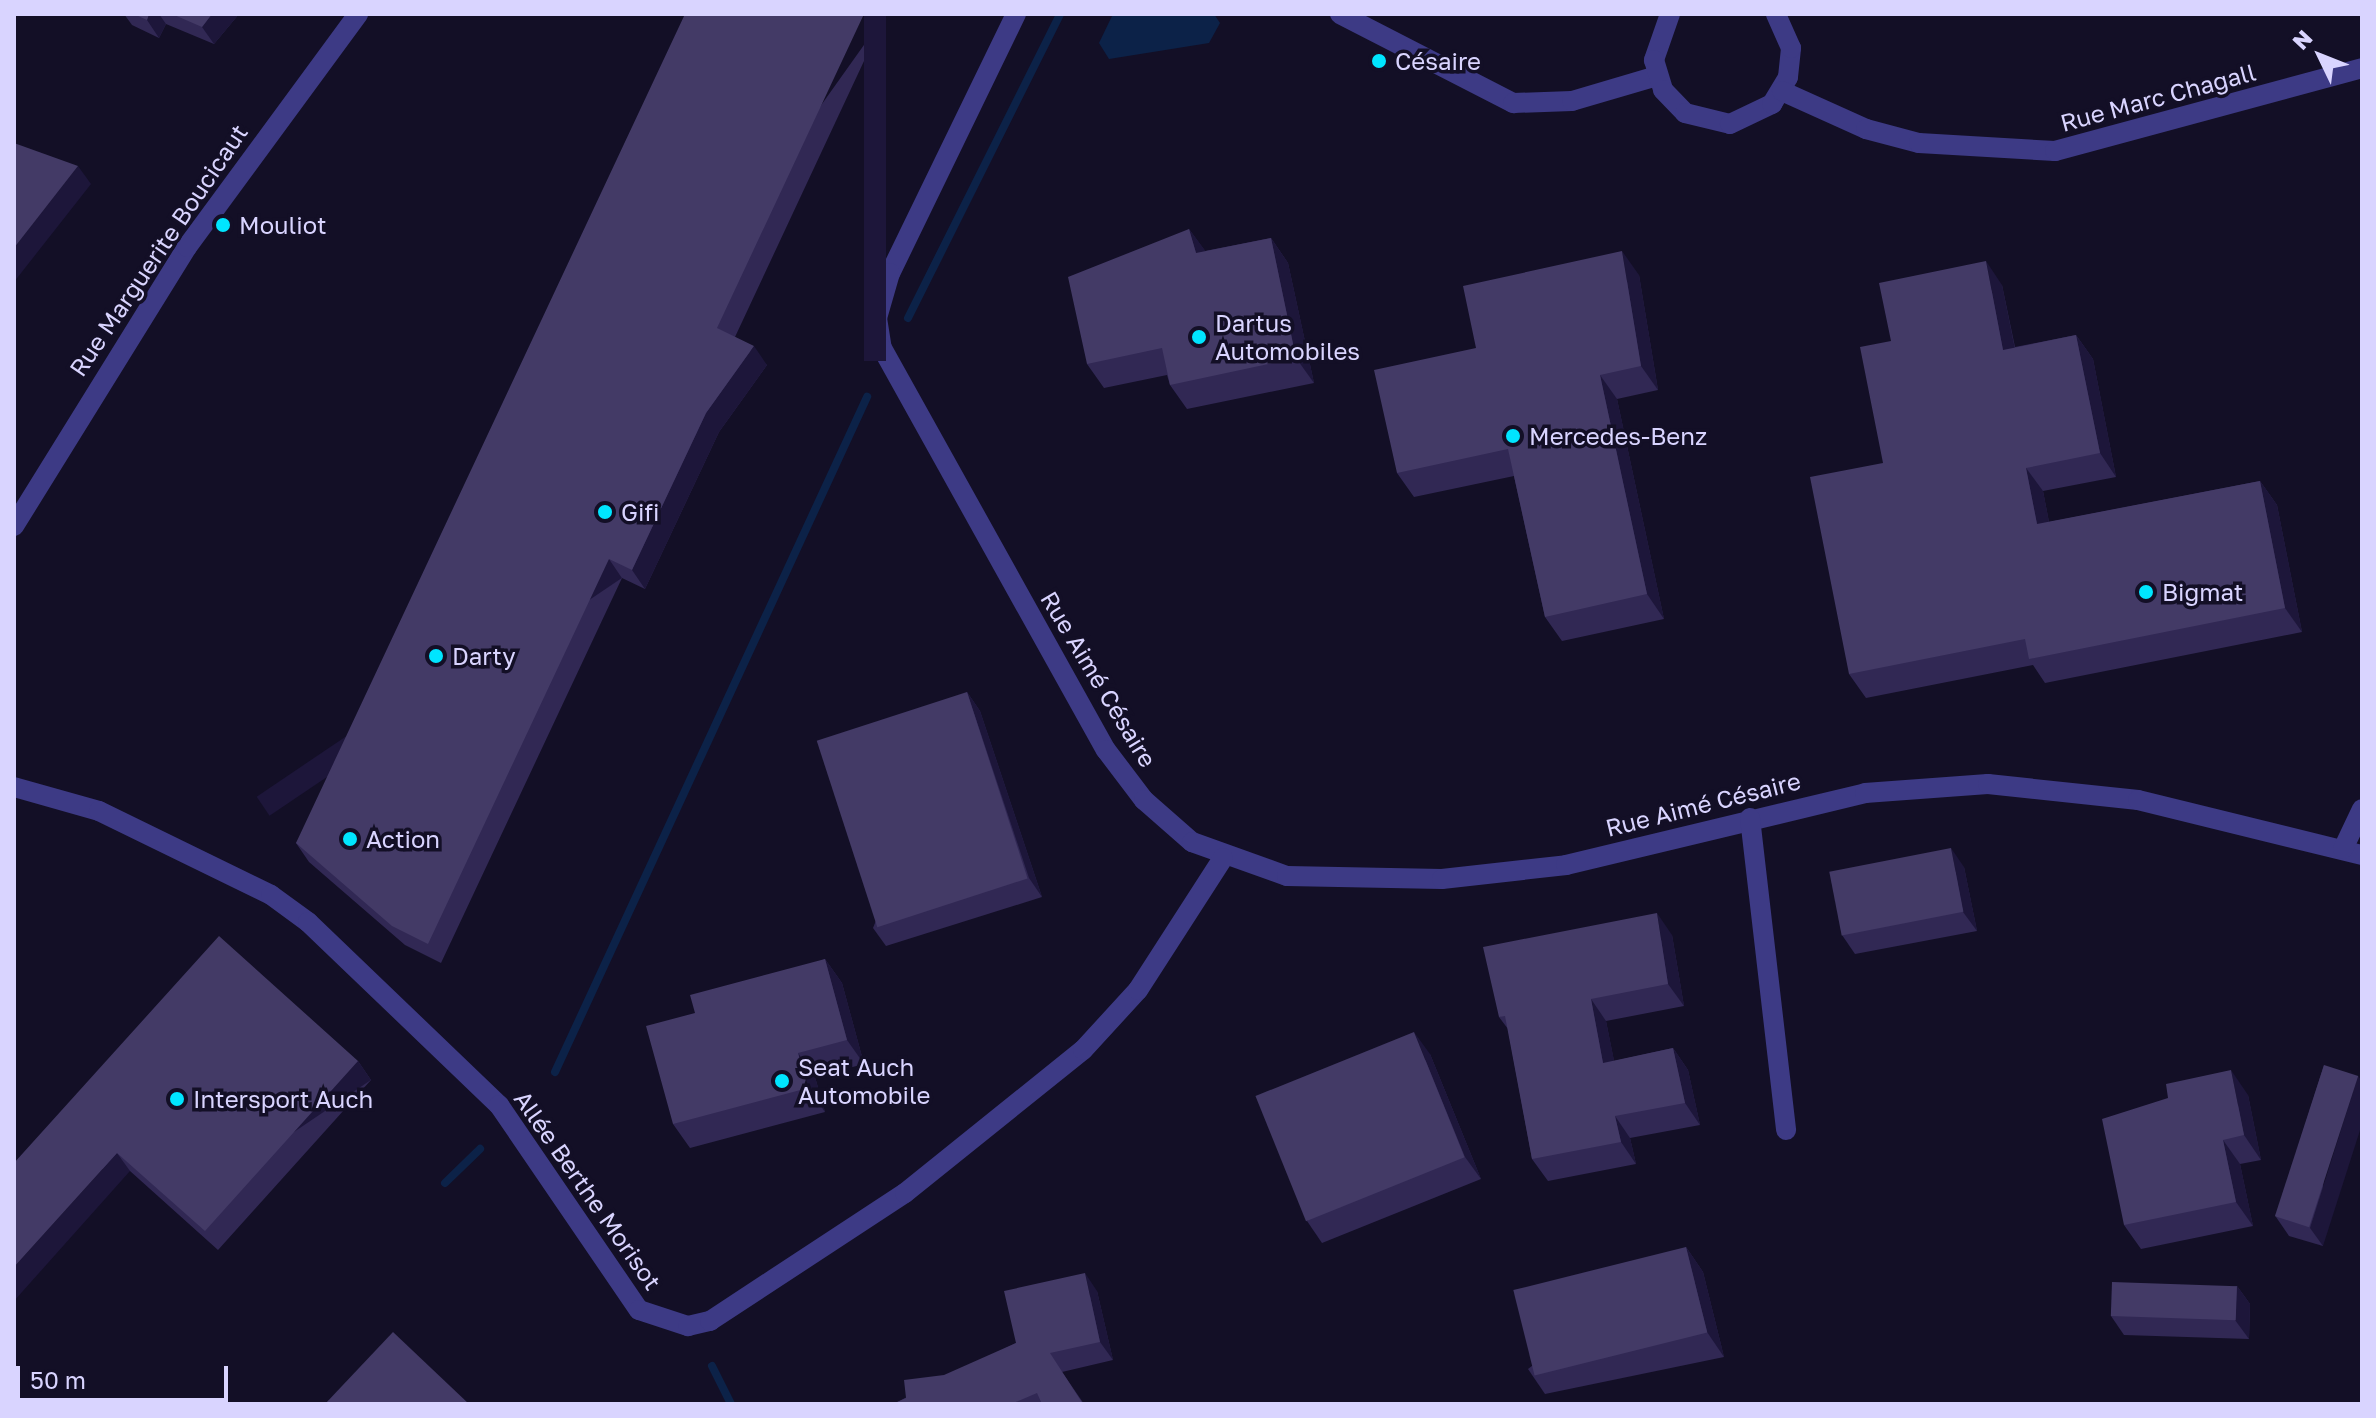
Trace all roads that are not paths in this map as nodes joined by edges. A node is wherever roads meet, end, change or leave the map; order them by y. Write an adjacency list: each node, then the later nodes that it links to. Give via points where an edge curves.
1 (358, 14): 9 (street, Rue Marguerite Boucicaut, via 160,286)
2 (1016, 14): 14 (street, Rue Aimé Césaire, via 890,273 877,318 882,348 1106,750 1168,824)
3 (1340, 14): 7 (street, via 1513,103 1572,101)
4 (1669, 14): 7 (street, via 1656,44)
5 (1776, 14): 8 (street, via 1791,48)
6 (2362, 68): 8 (street, Rue Marc Chagall, via 2055,151 1919,143 1866,129)
7 (1657, 76): 8 (street, via 1673,103 1714,124 1746,121)
8 (1782, 91)
9 (14, 526)
10 (14, 787): 14 (street, Allée Berthe Morisot, via 99,811 271,895 308,922 499,1105 639,1310 688,1326 710,1321 905,1193 1083,1050 1138,990)
11 (2362, 809): 13 (street)
12 (1750, 818): 13 (street, Rue Aimé Césaire, via 1865,793 1988,784 2138,800); 14 (street, Rue Aimé Césaire, via 1566,865 1442,879 1287,876); 15 (street)
13 (2352, 852)
14 (1223, 858)
15 (1786, 1130)

